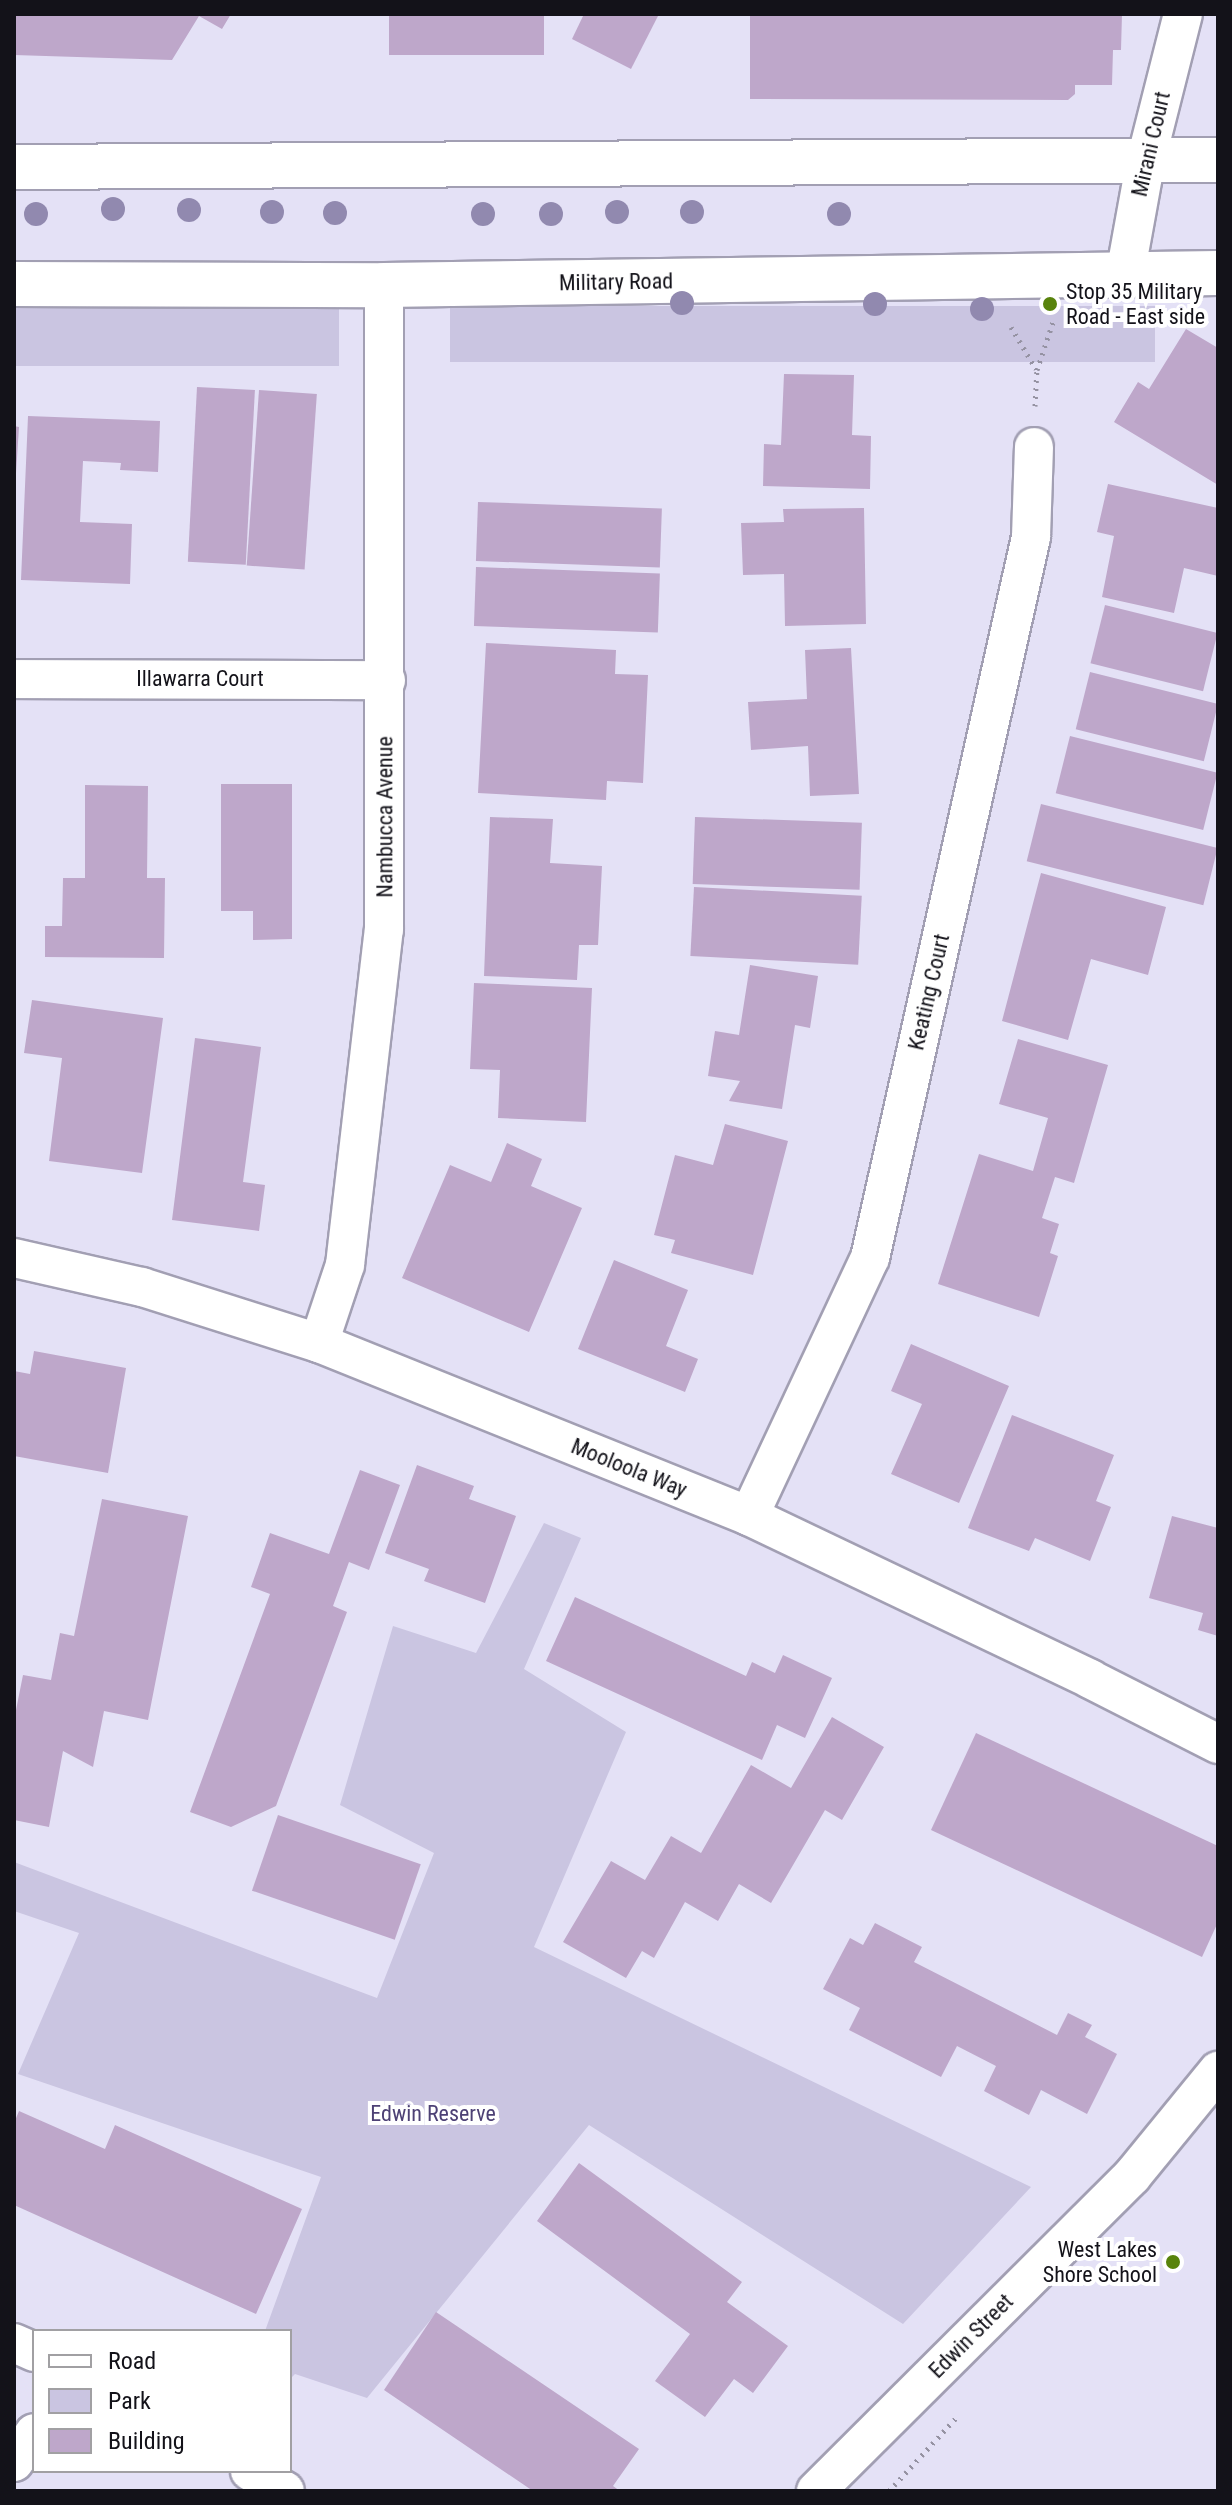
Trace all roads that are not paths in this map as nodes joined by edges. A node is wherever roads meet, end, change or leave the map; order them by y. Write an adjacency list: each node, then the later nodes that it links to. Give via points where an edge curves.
1 (1183, 14): 2 (street, Mirani Court)
2 (1146, 160): 3 (main road); 4 (main road); 6 (street, Mirani Court)
3 (1218, 160)
4 (14, 167)
5 (1218, 273): 6 (main road, Military Road)
6 (1125, 275): 8 (main road, Military Road)
7 (14, 284): 8 (main road, Military Road)
8 (384, 285): 11 (street, Nambucca Avenue)
9 (1034, 447): 14 (street, Keating Court, via 1031,537 870,1258)
10 (14, 679): 11 (street, Illawarra Court)
11 (386, 680): 13 (street, Nambucca Avenue, via 384,930 345,1265)
12 (14, 1258): 13 (street, Mooloola Way, via 142,1287)
13 (319, 1343): 14 (street, Mooloola Way)
14 (749, 1516): 15 (street, Mooloola Way)
15 (1218, 1744)
16 (1218, 2071): 21 (street, Edwin Street, via 1132,2176)
17 (32, 2436): 18 (street)
18 (14, 2462)
19 (254, 2473): 20 (street)
20 (285, 2491)
21 (816, 2491)

